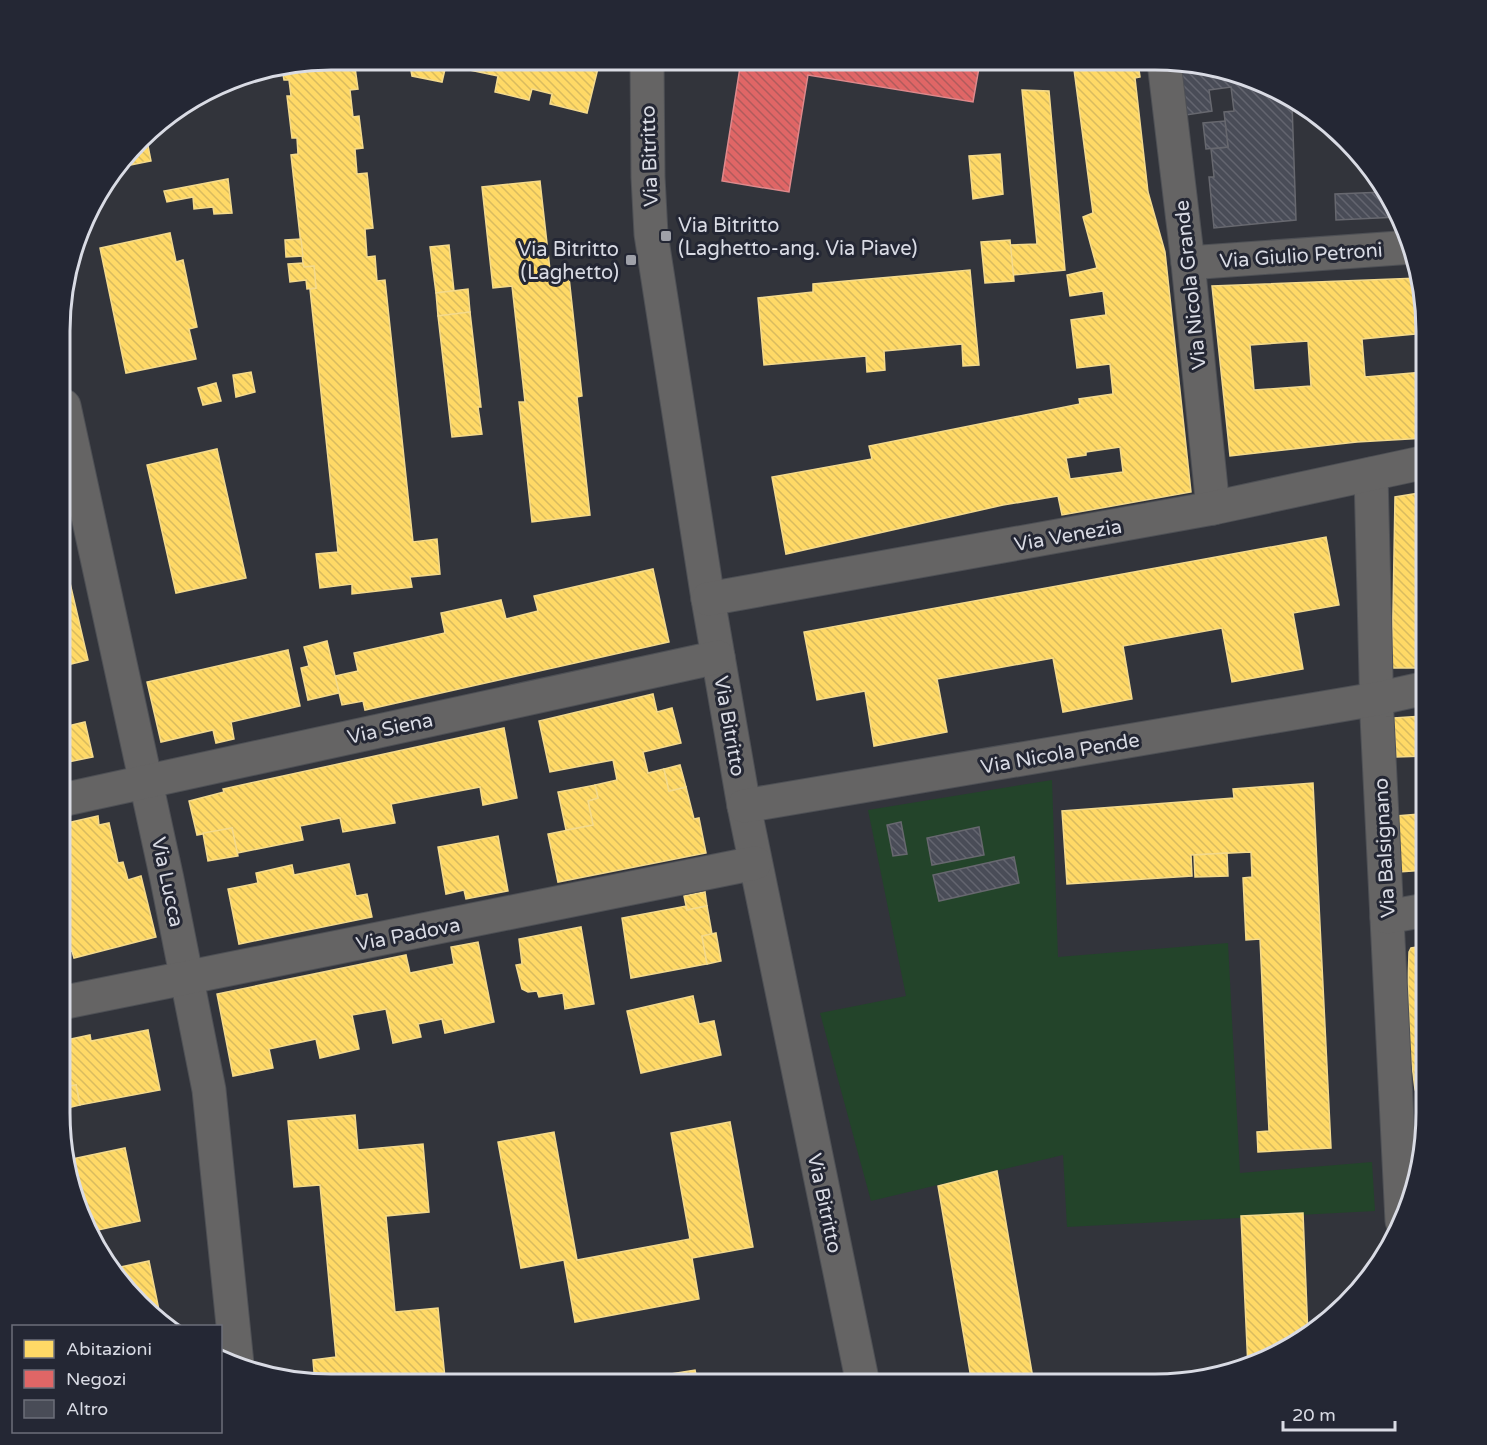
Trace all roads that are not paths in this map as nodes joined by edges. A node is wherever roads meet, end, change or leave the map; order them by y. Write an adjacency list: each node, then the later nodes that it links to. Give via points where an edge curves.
1 (647, 70): 9 (street, Via Bitritto, via 651,234)
2 (1165, 71): 4 (street, Via Nicola Grande)
3 (1403, 248): 4 (street, Via Giulio Petroni)
4 (1188, 263): 8 (street, Via Nicola Grande)
5 (70, 434): 13 (street, Via Lucca)
6 (1416, 464): 7 (street, Via Venezia)
7 (1371, 474): 8 (street, Via Venezia); 12 (street, Via Balsignano)
8 (1213, 508): 9 (street, Via Venezia)
9 (708, 599): 10 (street, Via Bitritto)
10 (718, 657): 13 (street, Via Siena); 15 (street, Via Bitritto)
11 (1416, 690): 12 (street, Via Nicola Pende)
12 (1376, 699): 15 (street, Via Nicola Pende); 18 (street, Via Balsignano)
13 (146, 782): 14 (street, Via Siena); 19 (street, Via Lucca)
14 (70, 798)
15 (744, 806): 16 (street, Via Bitritto)
16 (755, 863): 19 (street, Via Padova); 23 (street, Via Bitritto)
17 (1416, 912): 18 (street)
18 (1387, 916): 21 (street, Via Balsignano)
19 (187, 978): 20 (street, Via Padova); 22 (street, Via Lucca, via 209,1090)
20 (70, 1001)
21 (1401, 1203)
22 (236, 1357)
23 (861, 1374)

